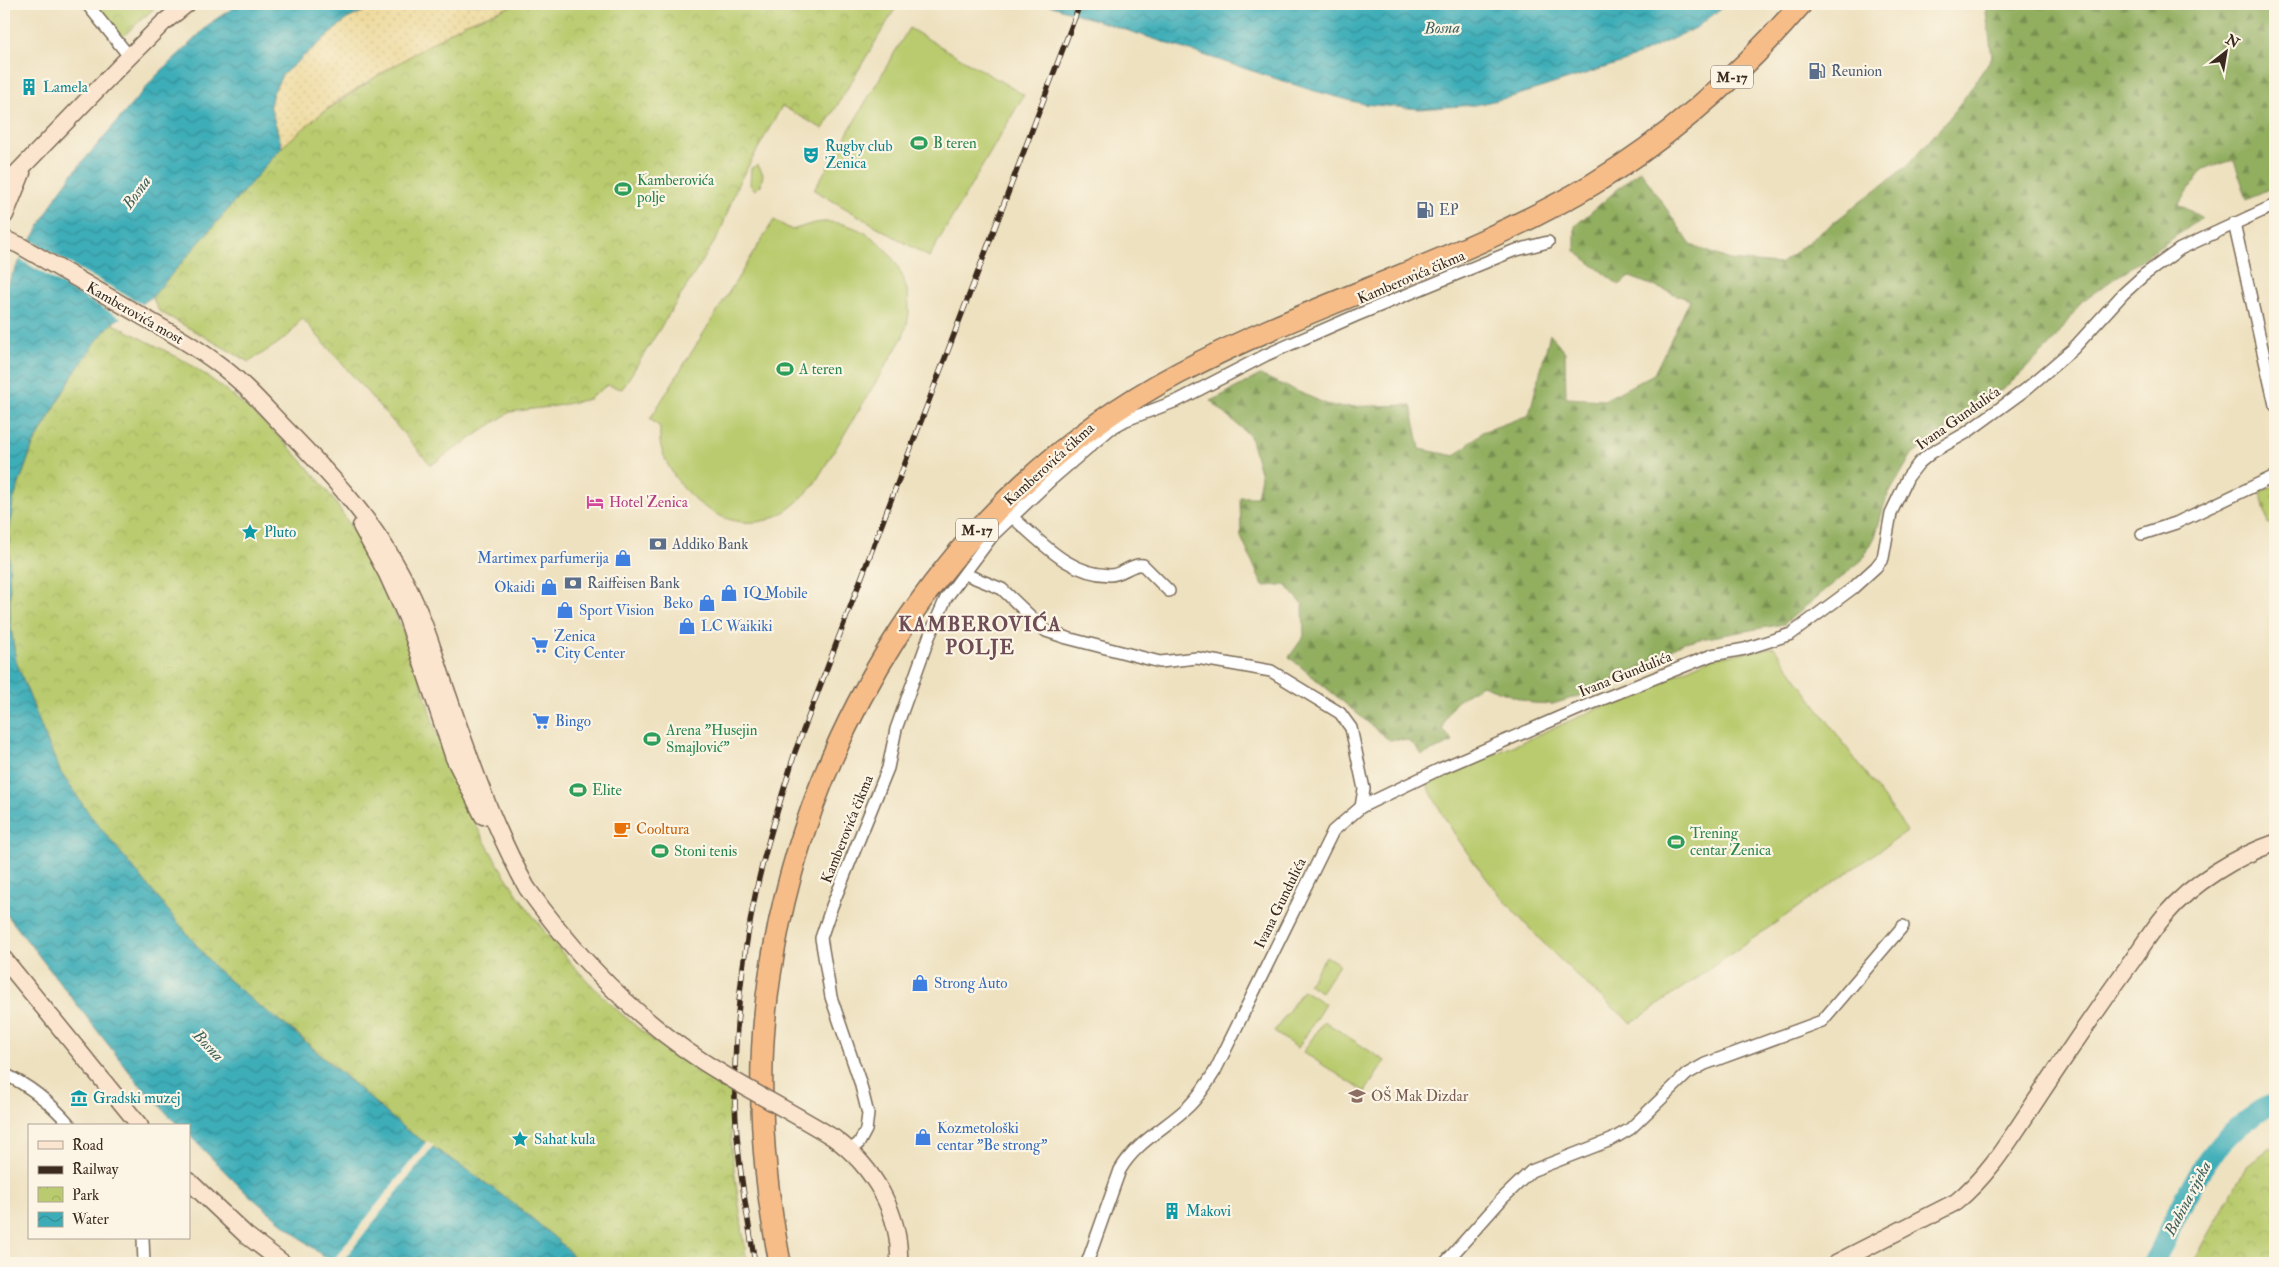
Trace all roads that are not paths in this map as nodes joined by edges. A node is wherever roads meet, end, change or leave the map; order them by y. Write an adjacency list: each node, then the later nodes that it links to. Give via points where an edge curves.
1 (87, 4): 4 (street)
2 (187, 4): 4 (street)
3 (1801, 4): 29 (highway, M-17, via 1772,38 1710,98 1655,142 1591,185 1478,242 1237,344 1154,386 1105,417 1032,475 946,565 889,647 843,732 794,864 779,924 766,1002 762,1132)
4 (129, 56): 5 (street)
5 (25, 166): 6 (street); 9 (street)
6 (4, 186)
7 (2275, 205): 8 (street, Ivana Gundulića)
8 (2234, 223): 11 (street); 17 (street, Ivana Gundulića, via 2180,249 2144,275 2073,349 2025,390 1919,463 1908,477 1892,513 1883,558 1853,588 1791,634 1712,655 1500,742)
9 (8, 230): 24 (street, Kamberovića most, bridge, via 196,349 247,387 334,480 369,522 407,583 510,856 527,888 568,944 648,1020 700,1060)
10 (1548, 242): 13 (street, Kamberovića čikma, via 1513,251 1372,309 1266,355 1179,400 1126,420 1110,429 1065,467)
11 (2275, 405)
12 (2275, 476): 14 (street, via 2176,523)
13 (1012, 518): 15 (street, Kamberovića čikma, via 993,535); 16 (street, via 1070,566 1084,572 1115,575 1143,565)
14 (2142, 534)
15 (965, 574): 17 (street, via 1002,589 1046,631 1067,638 1160,662 1197,658 1271,671 1340,713 1351,728 1364,789); 24 (street, Kamberovića čikma, via 946,598 929,637 896,729 888,768 821,938 831,997 868,1114 866,1130)
16 (1169, 591)
17 (1361, 807): 31 (street, Ivana Gundulića, via 1333,831 1324,846 1215,1071 1200,1094 1127,1158)
18 (2275, 843): 33 (street, via 2246,853 2226,865 2166,914 2098,1007 2001,1153 1970,1190 1956,1202)
19 (1902, 926): 32 (street, via 1822,1020 1706,1064 1687,1074 1630,1129 1612,1140 1531,1171)
20 (4, 959): 23 (street)
21 (4, 1074): 22 (street, via 47,1100)
22 (69, 1124)
23 (138, 1124)
24 (850, 1150): 30 (street, Kamberovića most, via 865,1165 890,1212)
25 (190, 1182): 28 (street, via 240,1230)
26 (143, 1240): 27 (street)
27 (144, 1263)
28 (283, 1263)
29 (780, 1263)
30 (899, 1263)
31 (1087, 1263)
32 (1445, 1263)
33 (1836, 1263)

